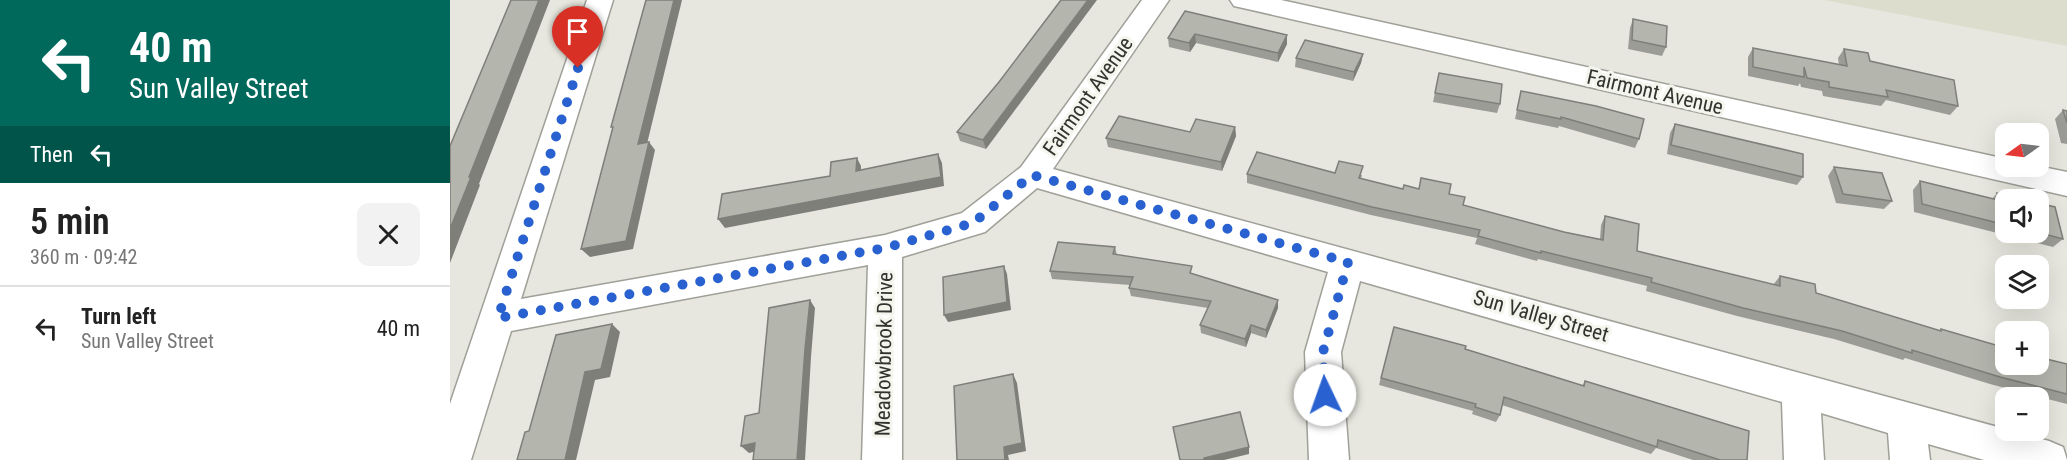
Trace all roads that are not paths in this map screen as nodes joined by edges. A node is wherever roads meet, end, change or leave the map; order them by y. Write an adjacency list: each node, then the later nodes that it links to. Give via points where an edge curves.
1 (600, 0): 8 (street)
2 (1156, 0): 4 (street, Fairmont Avenue)
3 (1243, 0): 5 (street, Fairmont Avenue)
4 (1032, 175): 6 (street, Fairmont Avenue, via 973,223); 7 (street, Sun Valley Street)
5 (2067, 184)
6 (885, 248): 8 (street, Fairmont Avenue); 12 (street, Meadowbrook Drive)
7 (1348, 262): 9 (street, Sun Valley Street); 13 (street, via 1323,352)
8 (498, 318): 11 (street)
9 (1800, 389): 10 (street, Sun Valley Street); 14 (street)
10 (1906, 418): 15 (street); 16 (street, Sun Valley Street)
11 (451, 460)
12 (882, 460)
13 (1329, 460)
14 (1804, 460)
15 (1910, 460)
16 (2049, 460)

